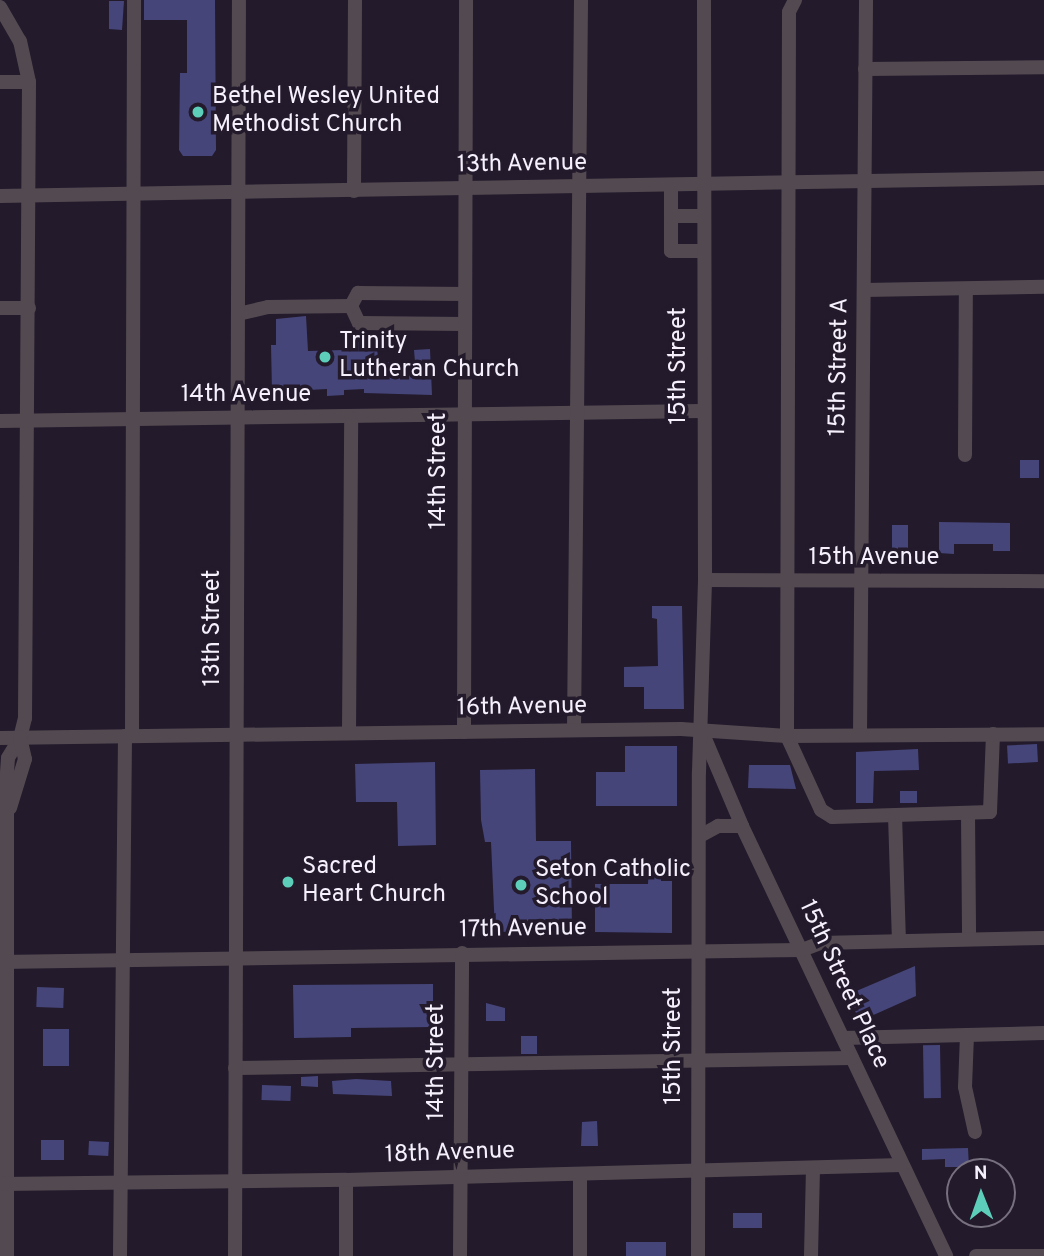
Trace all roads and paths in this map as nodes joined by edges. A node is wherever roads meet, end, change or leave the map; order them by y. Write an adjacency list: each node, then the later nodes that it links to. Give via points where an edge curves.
1 (134, 0): 23 (street)
2 (239, 0): 22 (street, 13th Street)
3 (355, 0): 21 (street)
4 (466, 0): 20 (street, 14th Street)
5 (581, 0): 19 (street)
6 (704, 0): 17 (street, 15th Street)
7 (795, 0): 16 (street, via 789,12)
8 (866, 0): 11 (street, 15th Street A)
9 (0, 7): 13 (street, via 20,41)
10 (1044, 67): 11 (street)
11 (866, 69): 15 (street, 15th Street A)
12 (0, 82): 13 (street)
13 (29, 82): 25 (street)
14 (1044, 177): 15 (street, 13th Avenue)
15 (867, 181): 16 (street, 13th Avenue); 30 (street, 15th Street A)
16 (790, 183): 17 (street, 13th Avenue); 48 (street)
17 (704, 184): 18 (street, 13th Avenue); 27 (street, 15th Street)
18 (671, 185): 19 (street, 13th Avenue); 26 (street)
19 (580, 187): 20 (street, 13th Avenue); 39 (street)
20 (466, 190): 21 (street, 13th Avenue); 32 (street, 14th Street)
21 (354, 191): 22 (street, 13th Avenue)
22 (239, 192): 23 (street, 13th Avenue); 36 (street, 13th Street)
23 (133, 194): 25 (street, 13th Avenue); 42 (street)
24 (0, 196): 25 (street, 13th Avenue)
25 (29, 196): 35 (street)
26 (671, 216): 27 (street); 28 (street, via 671,251)
27 (704, 216): 28 (street, 15th Street)
28 (704, 251): 38 (street, 15th Street)
29 (1044, 287): 31 (street)
30 (864, 290): 31 (street); 50 (street, 15th Street A)
31 (966, 290): 46 (street)
32 (465, 294): 33 (street); 37 (street, 14th Street)
33 (354, 300): 36 (street); 37 (street, via 359,323)
34 (0, 308): 35 (street)
35 (29, 308): 44 (street)
36 (238, 314): 43 (street, 13th Street)
37 (464, 324): 40 (street, 14th Street)
38 (702, 411): 39 (street, 14th Avenue); 47 (street, 15th Street)
39 (577, 414): 40 (street, 14th Avenue); 51 (street)
40 (463, 417): 41 (street, 14th Avenue); 53 (street, 14th Street)
41 (351, 418): 43 (street, 14th Avenue); 54 (street)
42 (132, 419): 43 (street, 14th Avenue); 44 (street, 14th Avenue); 59 (street)
43 (237, 419): 55 (street, 13th Street)
44 (29, 420): 45 (street, 14th Avenue); 62 (street, via 25,718)
45 (0, 421)
46 (965, 455)
47 (705, 580): 48 (street, 15th Avenue); 52 (street, 15th Street)
48 (786, 581): 50 (street, 15th Avenue); 60 (street)
49 (1044, 581): 50 (street, 15th Avenue)
50 (861, 582): 58 (street, 15th Street A)
51 (574, 730): 52 (street, 16th Avenue); 53 (street, 16th Avenue)
52 (702, 731): 60 (street, 16th Avenue); 65 (street, 15th Street Place); 66 (street, 15th Street)
53 (464, 732): 54 (street, 16th Avenue)
54 (349, 733): 55 (street, 16th Avenue)
55 (236, 734): 59 (street, 16th Avenue); 73 (street, 13th Street)
56 (993, 734): 57 (street, 16th Avenue); 58 (street, 16th Avenue); 63 (street, via 993,807 990,813)
57 (1044, 734)
58 (860, 735): 60 (street, 16th Avenue)
59 (128, 736): 62 (street, 16th Avenue); 74 (street)
60 (787, 736): 64 (street, via 825,816)
61 (0, 738): 62 (street, 16th Avenue)
62 (20, 738): 75 (street, via 8,758)
63 (968, 814): 64 (street); 68 (street)
64 (895, 815): 69 (street)
65 (742, 826): 66 (street, via 718,826); 70 (street, 15th Street Place)
66 (700, 836): 71 (street, 15th Street)
67 (1044, 938): 68 (street, 17th Avenue)
68 (969, 939): 69 (street, 17th Avenue)
69 (900, 941): 70 (street, 17th Avenue, via 820,943)
70 (802, 950): 71 (street, 17th Avenue); 78 (street, 15th Street Place)
71 (698, 951): 72 (street, 17th Avenue); 80 (street, 15th Street)
72 (462, 953): 73 (street, 17th Avenue); 81 (street, 14th Street)
73 (234, 958): 74 (street, 17th Avenue); 82 (street, 13th Street)
74 (121, 960): 75 (street, 17th Avenue); 90 (street)
75 (5, 961): 92 (street)
76 (1044, 1033): 77 (street)
77 (967, 1035): 78 (street); 83 (street, via 965,1087)
78 (843, 1038): 79 (street, 15th Street Place)
79 (852, 1058): 80 (street); 84 (street, 15th Street Place)
80 (698, 1060): 81 (street); 86 (street, 15th Street)
81 (461, 1065): 82 (street); 88 (street, 14th Street)
82 (235, 1068): 91 (street, 13th Street)
83 (975, 1132)
84 (902, 1165): 85 (street, 18th Avenue); 101 (street, 15th Street Place)
85 (813, 1170): 86 (street, 18th Avenue); 100 (street)
86 (698, 1171): 87 (street, 18th Avenue); 99 (street, 15th Street)
87 (580, 1174): 88 (street, 18th Avenue); 98 (street)
88 (461, 1176): 89 (street, 18th Avenue); 97 (street, 14th Street)
89 (346, 1180): 91 (street, 18th Avenue); 96 (street)
90 (121, 1183): 91 (street, 18th Avenue); 92 (street, 18th Avenue); 94 (street)
91 (237, 1183): 95 (street, 13th Street)
92 (4, 1184): 93 (street)
93 (8, 1256)
94 (120, 1256)
95 (235, 1256)
96 (346, 1256)
97 (460, 1256)
98 (580, 1256)
99 (698, 1256)
100 (811, 1256)
101 (946, 1256)
102 (976, 1256): 103 (street)
103 (1044, 1256)

